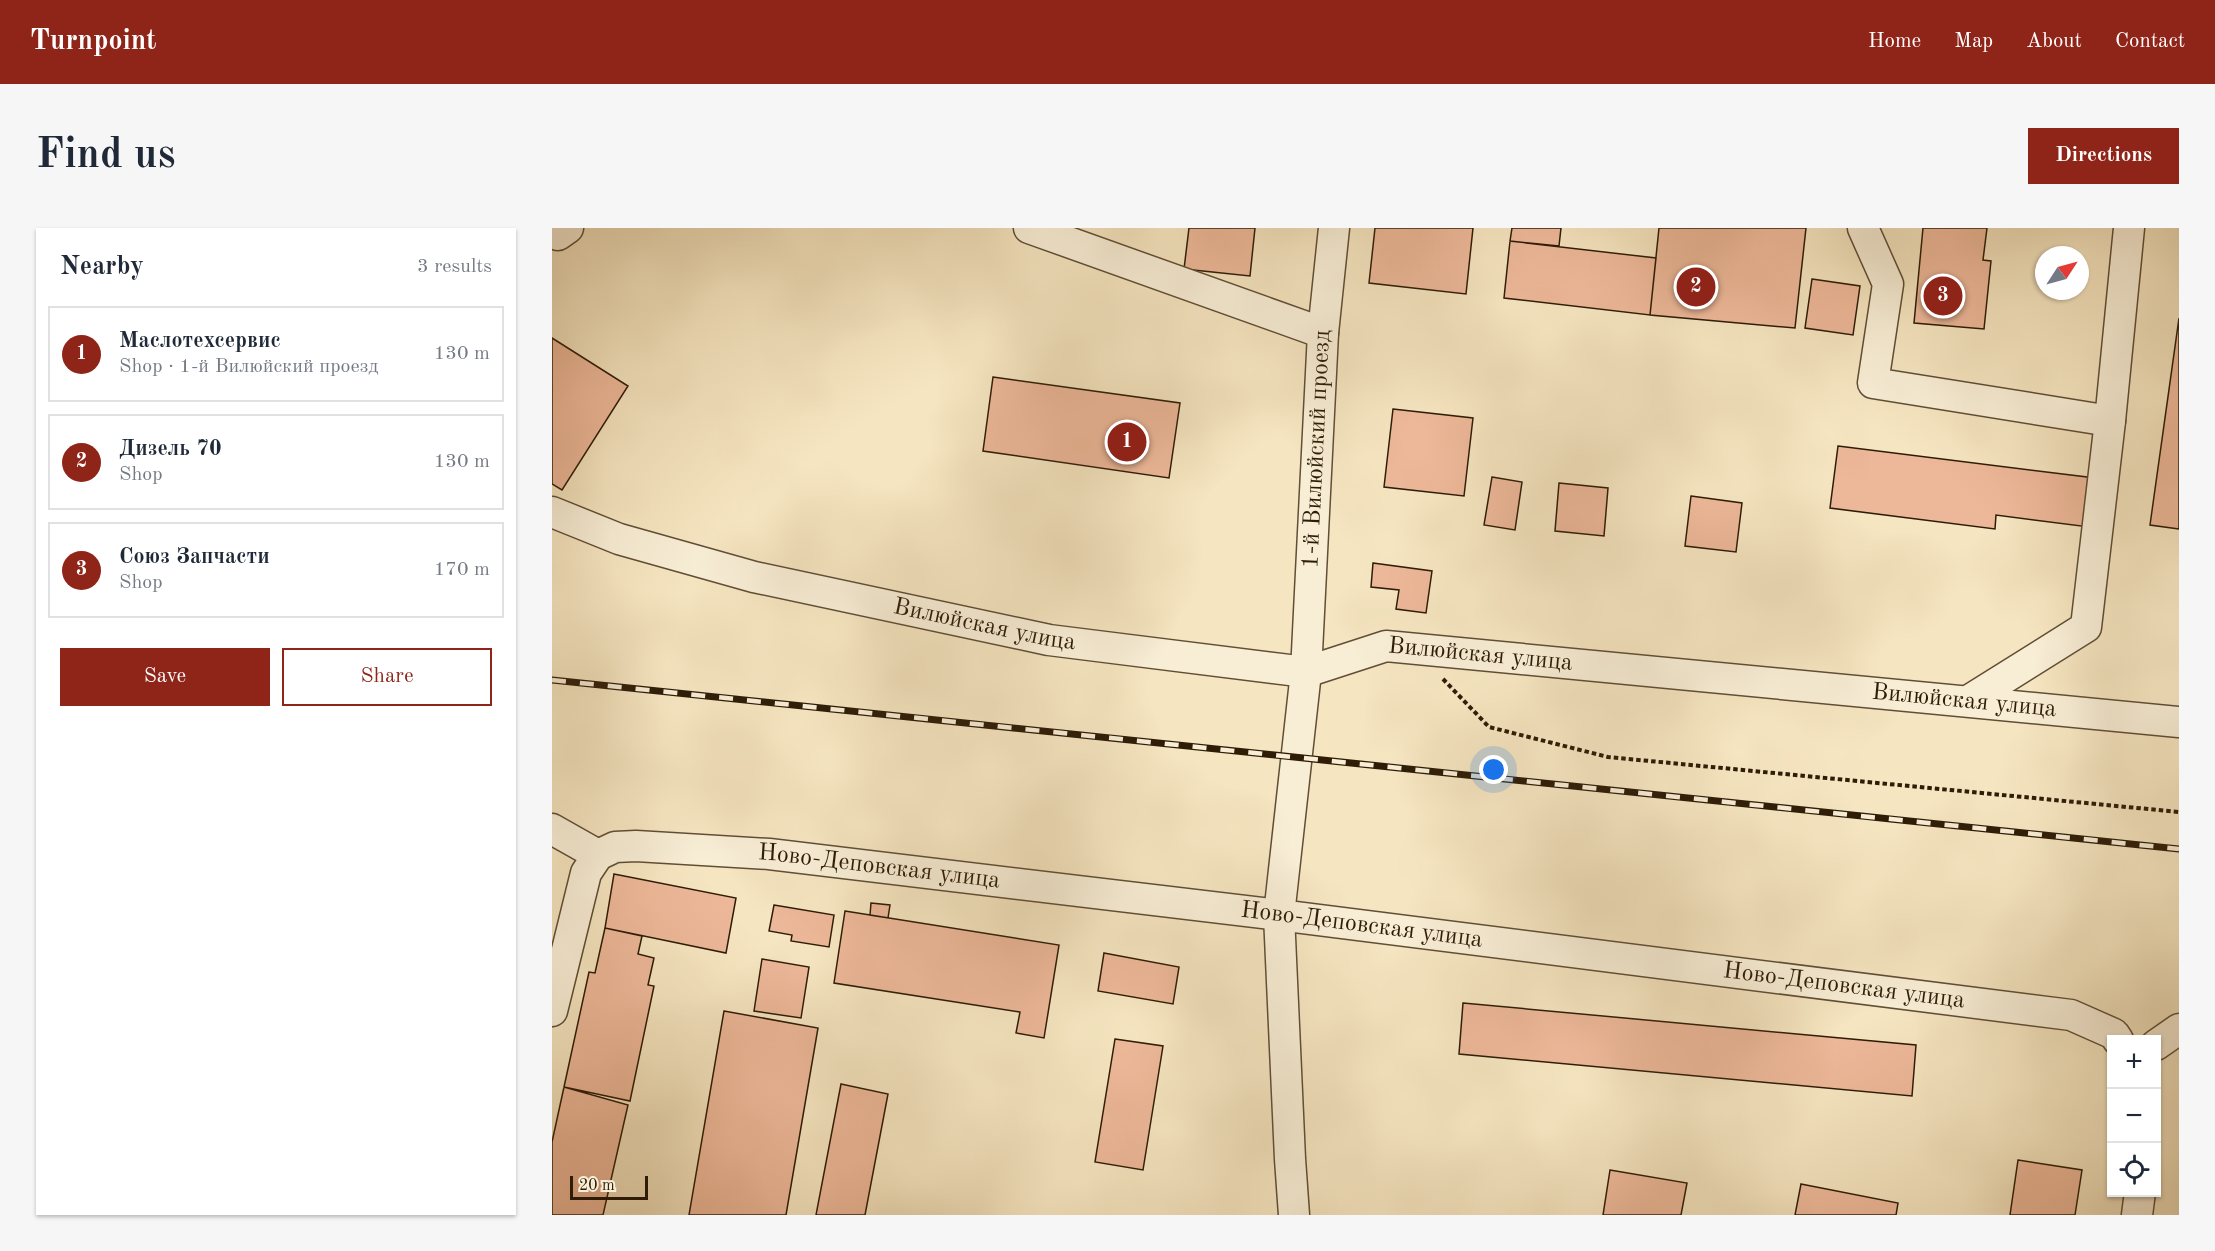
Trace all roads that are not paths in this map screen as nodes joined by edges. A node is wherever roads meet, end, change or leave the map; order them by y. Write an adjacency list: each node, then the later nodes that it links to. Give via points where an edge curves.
1 (568, 228): 6 (street, via 558,235)
2 (1029, 228): 7 (street)
3 (1334, 228): 7 (street, 1-й Вилюйский проезд)
4 (1863, 228): 8 (street, via 1888,284 1873,383)
5 (2129, 228): 8 (street)
6 (552, 231)
7 (1323, 333): 10 (street, 1-й Вилюйский проезд)
8 (2110, 421): 11 (street, via 2086,627)
9 (552, 512): 10 (street, Вилюйская улица, via 619,539 754,577 1037,638)
10 (1306, 672): 11 (street, Вилюйская улица, via 1386,646); 15 (street, 1-й Вилюйский проезд)
11 (1968, 701): 12 (street, Вилюйская улица)
12 (2179, 722)
13 (552, 829): 14 (street)
14 (598, 855): 15 (street, Ново-Деповская улица, via 636,846 769,854); 16 (street, via 586,873)
15 (1279, 915): 18 (street, Ново-Деповская улица, via 2071,1015); 21 (street, 1-й Вилюйский проезд)
16 (552, 1011)
17 (2179, 1029): 19 (street)
18 (2115, 1035)
19 (2161, 1042)
20 (2139, 1197): 22 (street)
21 (1294, 1215)
22 (2137, 1215)

